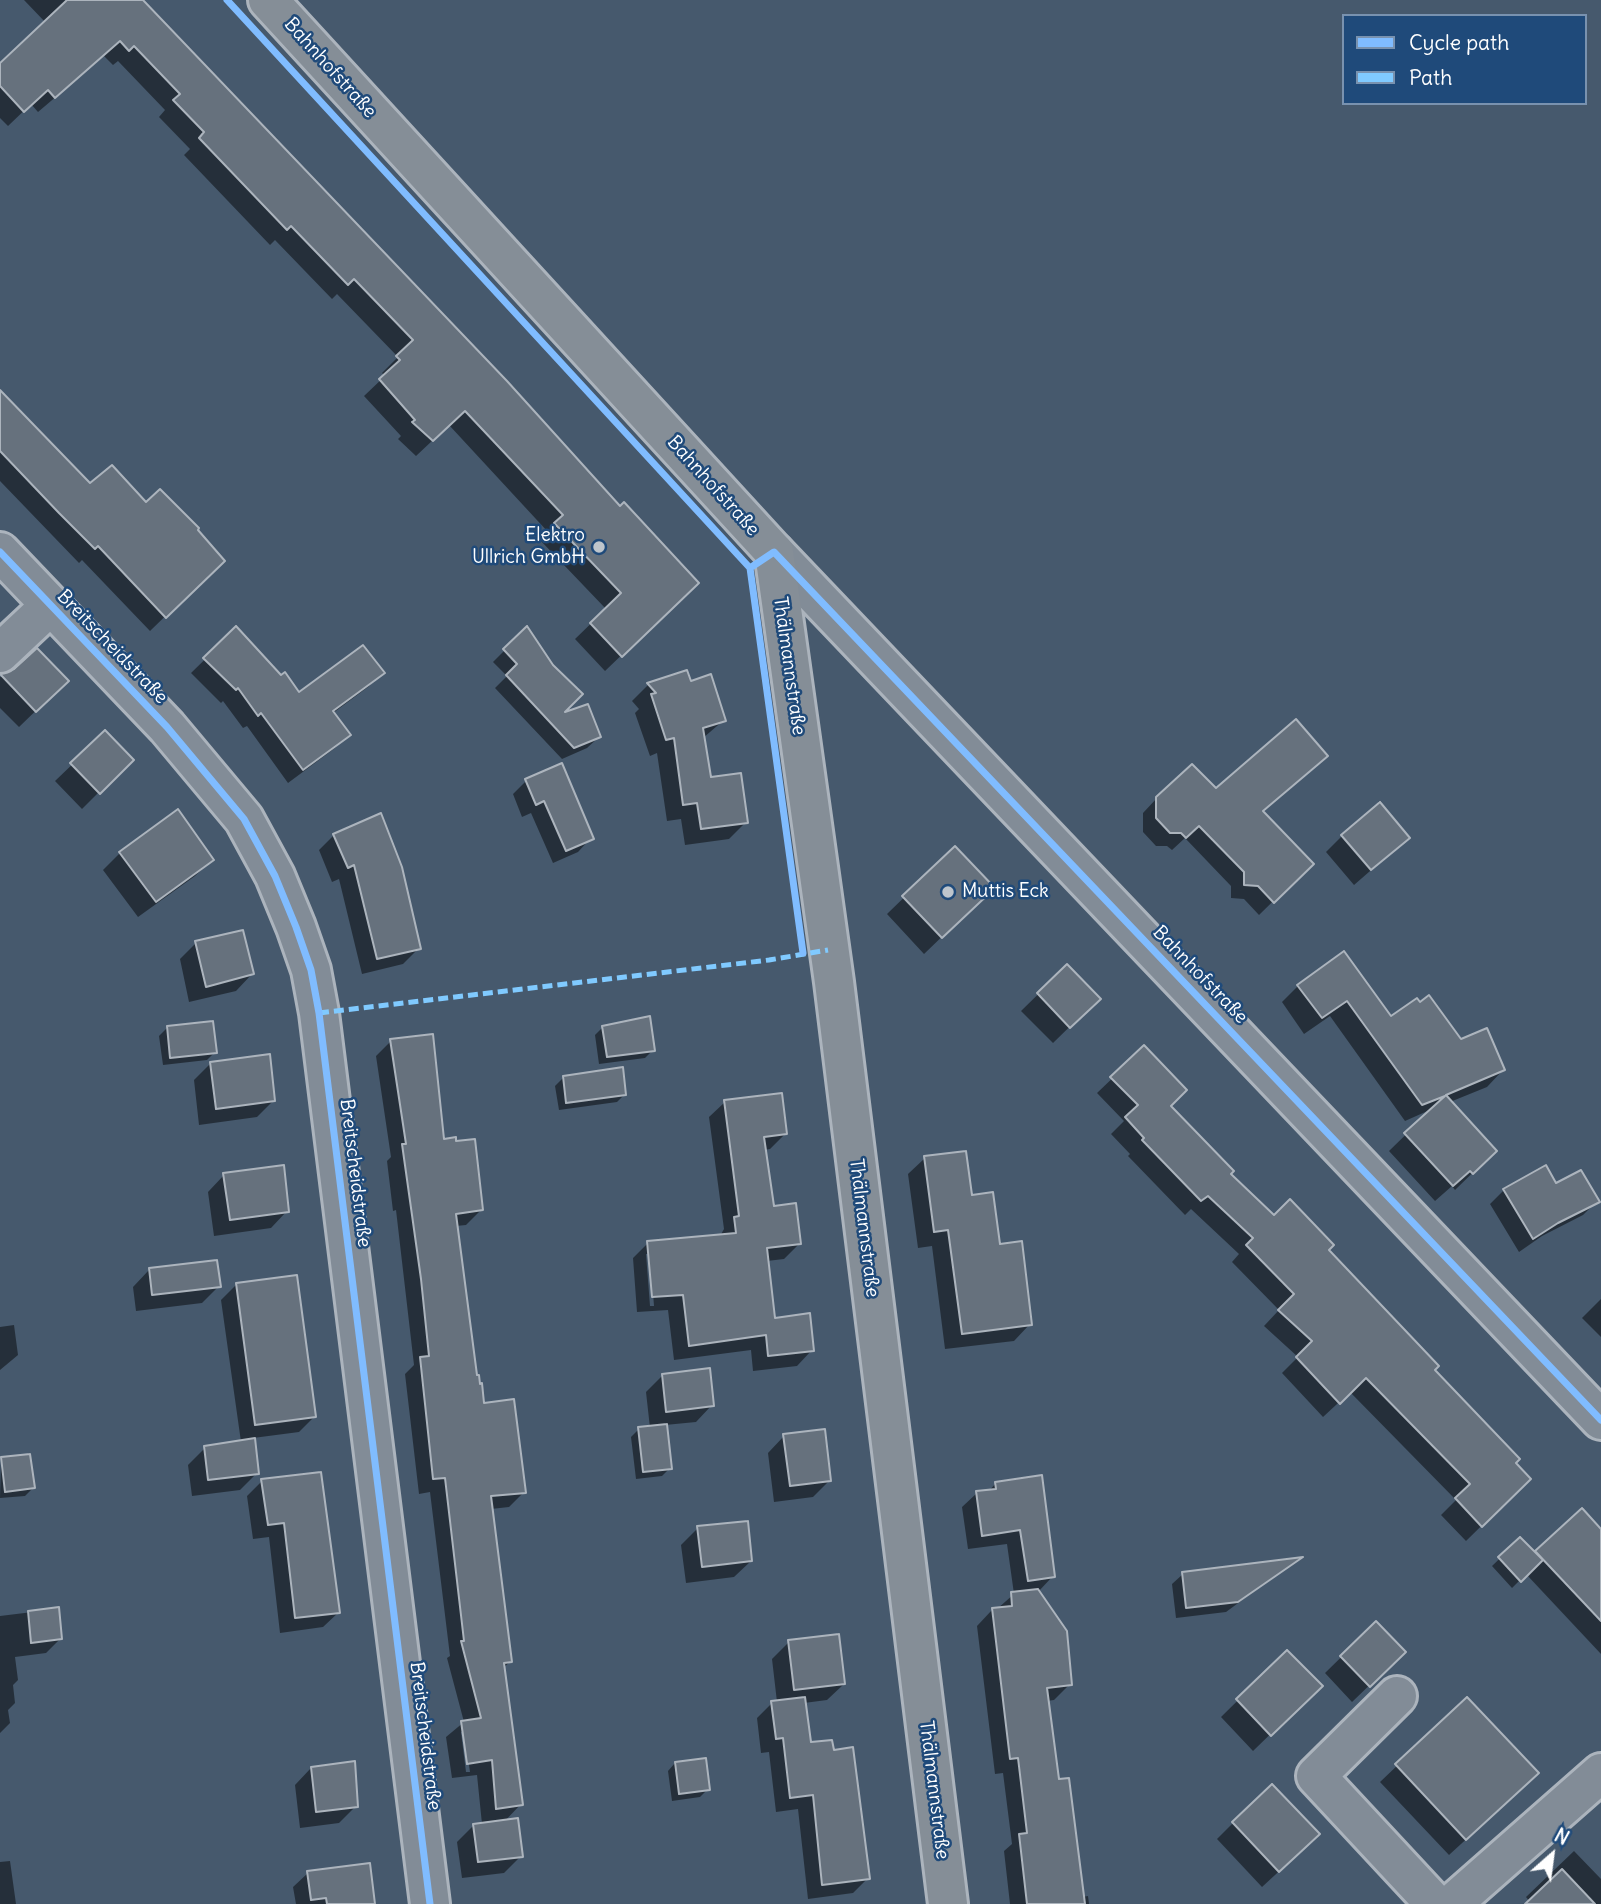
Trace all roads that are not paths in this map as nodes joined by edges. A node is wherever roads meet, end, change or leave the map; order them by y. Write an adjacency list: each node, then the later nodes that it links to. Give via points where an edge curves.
1 (268, 0): 3 (main road, Bahnhofstraße)
2 (0, 552): 4 (street, Breitscheidstraße)
3 (774, 552): 6 (street, Bahnhofstraße); 10 (main road, Thälmannstraße, via 834,982)
4 (50, 606): 5 (street); 9 (street, Breitscheidstraße, via 167,727 244,819 275,876 311,970)
5 (0, 653)
6 (1601, 1420)
7 (1397, 1696): 11 (street, via 1316,1776)
8 (1601, 1773): 12 (street)
9 (430, 1904)
10 (948, 1904)
11 (1435, 1904)
12 (1452, 1904)

